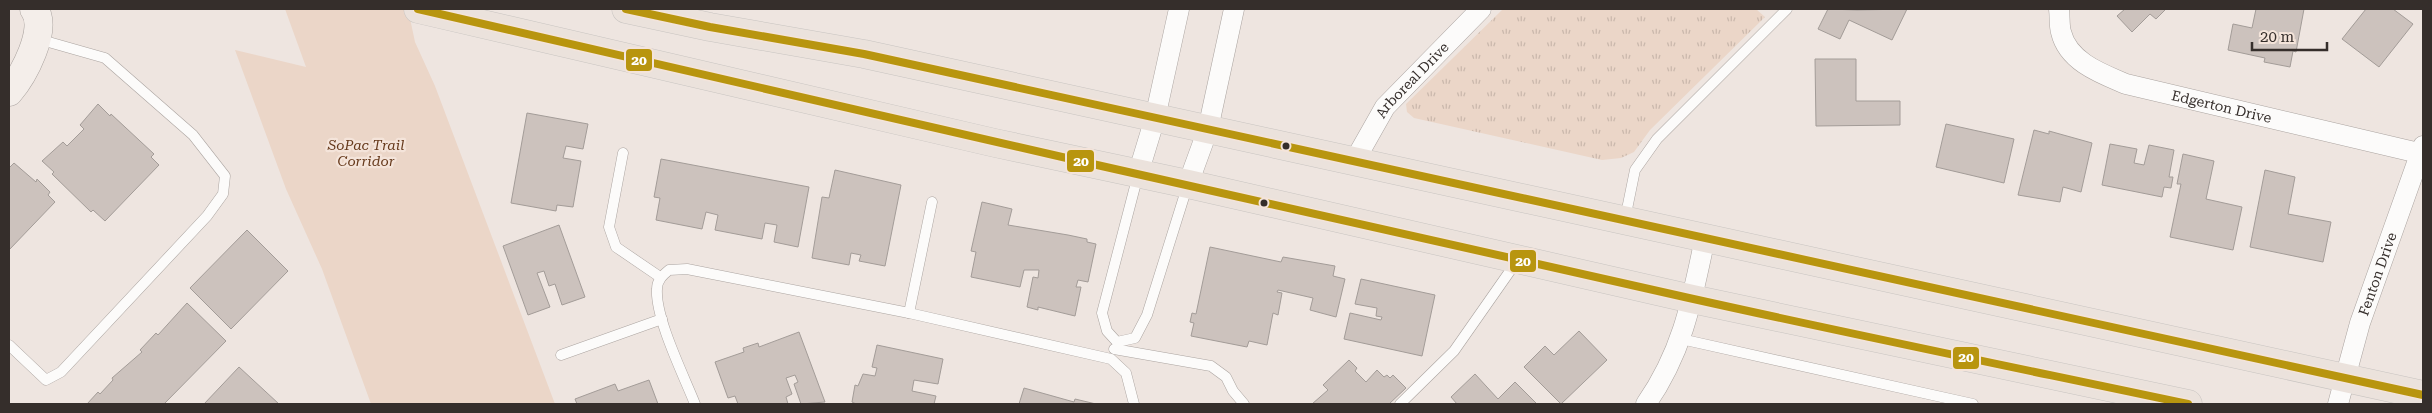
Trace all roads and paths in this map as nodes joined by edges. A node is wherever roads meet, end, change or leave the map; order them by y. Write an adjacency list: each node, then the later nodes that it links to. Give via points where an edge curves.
1 (34, 9): 9 (street, via 38,14)
2 (626, 9): 11 (main road, via 864,54)
3 (1179, 9): 11 (street)
4 (1234, 9): 12 (street)
5 (1481, 9): 15 (street, Arboreal Drive, via 1385,107)
6 (1787, 9): 19 (lane, via 1657,139 1635,170)
7 (2059, 9): 13 (street, Edgerton Drive, via 2061,34 2074,54 2095,71 2118,81)
8 (429, 11): 16 (main road)
9 (38, 39): 10 (street); 27 (lane, via 105,58 193,135 225,176 223,194 207,216 61,372 46,380)
10 (9, 92)
11 (1156, 118): 12 (main road); 16 (street)
12 (1208, 129): 15 (main road); 17 (street)
13 (2422, 151): 30 (street, Fenton Drive, via 2360,323)
14 (623, 153): 22 (lane, via 609,227 616,247)
15 (1355, 160): 19 (main road)
16 (1138, 174): 17 (main road); 28 (lane, via 1102,313)
17 (1188, 184): 21 (main road); 28 (lane, via 1147,315 1135,338)
18 (932, 202): 24 (lane)
19 (1624, 220): 20 (main road)
20 (1705, 238): 23 (street); 30 (main road)
21 (1518, 258): 23 (main road); 35 (lane, via 1454,351)
22 (660, 278): 24 (lane, via 669,270 686,269); 25 (lane, via 657,288)
23 (1692, 299): 26 (street); 38 (main road)
24 (909, 313): 28 (lane)
25 (662, 319): 29 (lane); 32 (lane)
26 (1681, 339): 36 (street, via 1664,378); 37 (lane)
27 (9, 345)
28 (1114, 350): 33 (lane, via 1126,373); 34 (lane, via 1211,366 1226,377)
29 (561, 355)
30 (2346, 378): 31 (main road); 39 (street, Fenton Drive)
31 (2423, 395)
32 (696, 404)
33 (1134, 404)
34 (1244, 404)
35 (1400, 404)
36 (1646, 404)
37 (1973, 404)
38 (2188, 404)
39 (2338, 404)

